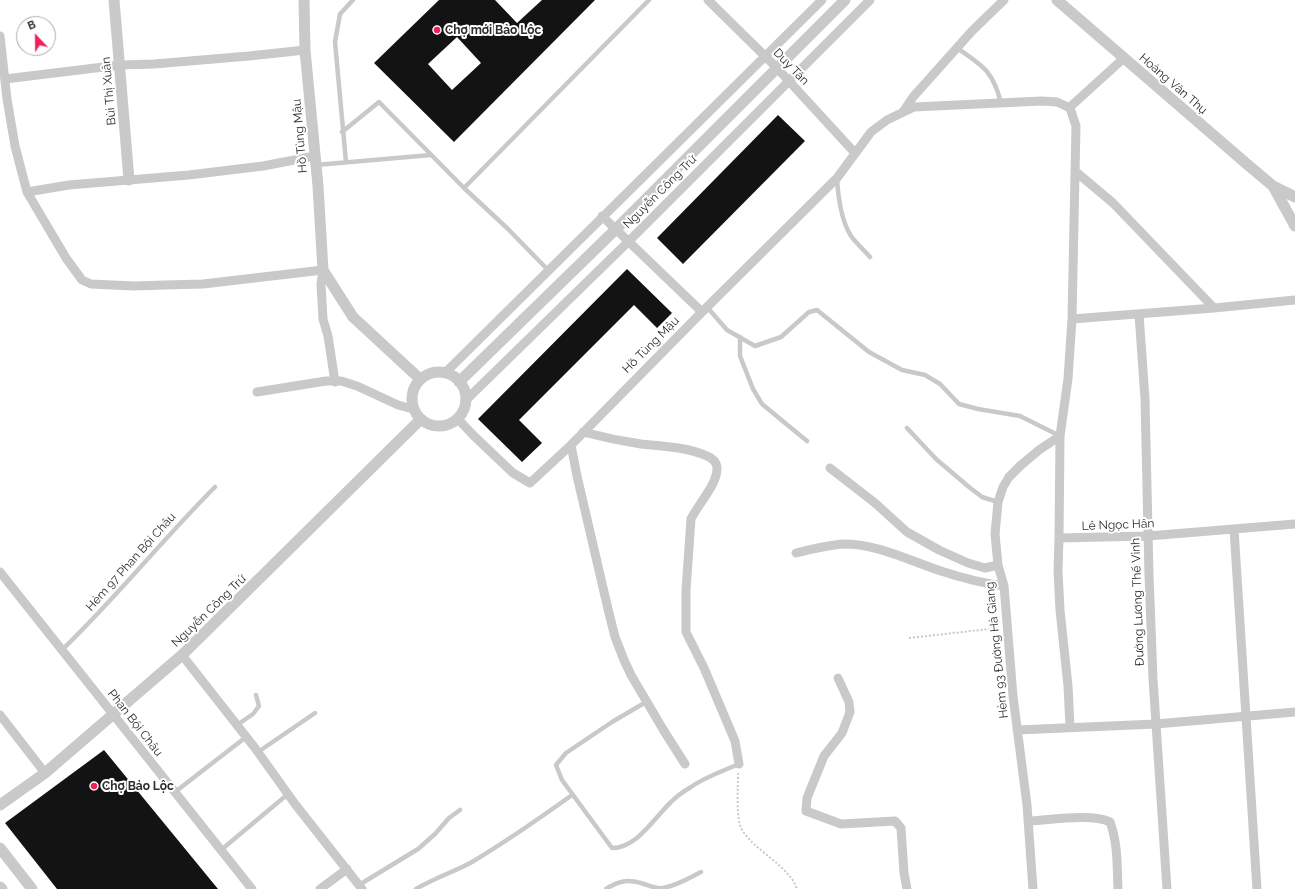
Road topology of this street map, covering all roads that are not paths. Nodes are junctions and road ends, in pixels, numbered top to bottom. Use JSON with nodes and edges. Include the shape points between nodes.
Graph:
{"nodes":[{"id":1,"x":114,"y":0,"type":"edge"},
{"id":2,"x":304,"y":0,"type":"edge"},
{"id":3,"x":353,"y":0,"type":"edge"},
{"id":4,"x":649,"y":0,"type":"edge"},
{"id":5,"x":708,"y":0,"type":"edge"},
{"id":6,"x":822,"y":0,"type":"edge"},
{"id":7,"x":846,"y":0,"type":"edge"},
{"id":8,"x":870,"y":0,"type":"edge"},
{"id":9,"x":1004,"y":0,"type":"edge"},
{"id":10,"x":1056,"y":0,"type":"edge"},
{"id":11,"x":0,"y":36,"type":"edge"},
{"id":12,"x":957,"y":48,"type":"junction"},
{"id":13,"x":305,"y":50,"type":"junction"},
{"id":14,"x":765,"y":56,"type":"junction"},
{"id":15,"x":1124,"y":58,"type":"junction"},
{"id":16,"x":120,"y":65,"type":"junction"},
{"id":17,"x":778,"y":68,"type":"junction"},
{"id":18,"x":5,"y":79,"type":"junction"},
{"id":19,"x":790,"y":82,"type":"junction"},
{"id":20,"x":1001,"y":103,"type":"junction"},
{"id":21,"x":1070,"y":107,"type":"junction"},
{"id":22,"x":902,"y":112,"type":"junction"},
{"id":23,"x":342,"y":132,"type":"junction"},
{"id":24,"x":855,"y":153,"type":"junction"},
{"id":25,"x":431,"y":156,"type":"junction"},
{"id":26,"x":315,"y":161,"type":"junction"},
{"id":27,"x":346,"y":162,"type":"junction"},
{"id":28,"x":1074,"y":171,"type":"junction"},
{"id":29,"x":837,"y":178,"type":"junction"},
{"id":30,"x":129,"y":180,"type":"junction"},
{"id":31,"x":1273,"y":186,"type":"junction"},
{"id":32,"x":464,"y":188,"type":"junction"},
{"id":33,"x":27,"y":192,"type":"junction"},
{"id":34,"x":1295,"y":197,"type":"edge"},
{"id":35,"x":602,"y":216,"type":"junction"},
{"id":36,"x":1295,"y":220,"type":"edge"},
{"id":37,"x":1295,"y":227,"type":"edge"},
{"id":38,"x":616,"y":229,"type":"junction"},
{"id":39,"x":629,"y":241,"type":"junction"},
{"id":40,"x":870,"y":257,"type":"dead end"},
{"id":41,"x":322,"y":270,"type":"junction"},
{"id":42,"x":548,"y":270,"type":"junction"},
{"id":43,"x":1295,"y":300,"type":"edge"},
{"id":44,"x":1214,"y":308,"type":"junction"},
{"id":45,"x":704,"y":310,"type":"junction"},
{"id":46,"x":1139,"y":314,"type":"junction"},
{"id":47,"x":1072,"y":319,"type":"junction"},
{"id":48,"x":740,"y":337,"type":"junction"},
{"id":49,"x":445,"y":372,"type":"junction"},
{"id":50,"x":420,"y":379,"type":"junction"},
{"id":51,"x":335,"y":382,"type":"junction"},
{"id":52,"x":460,"y":382,"type":"junction"},
{"id":53,"x":257,"y":392,"type":"dead end"},
{"id":54,"x":465,"y":401,"type":"junction"},
{"id":55,"x":414,"y":409,"type":"junction"},
{"id":56,"x":457,"y":418,"type":"junction"},
{"id":57,"x":421,"y":419,"type":"junction"},
{"id":58,"x":907,"y":428,"type":"dead end"},
{"id":59,"x":583,"y":432,"type":"junction"},
{"id":60,"x":1060,"y":436,"type":"junction"},
{"id":61,"x":807,"y":441,"type":"dead end"},
{"id":62,"x":571,"y":445,"type":"junction"},
{"id":63,"x":830,"y":468,"type":"dead end"},
{"id":64,"x":215,"y":487,"type":"dead end"},
{"id":65,"x":998,"y":502,"type":"junction"},
{"id":66,"x":1295,"y":524,"type":"edge"},
{"id":67,"x":1234,"y":529,"type":"junction"},
{"id":68,"x":1148,"y":536,"type":"junction"},
{"id":69,"x":1059,"y":538,"type":"junction"},
{"id":70,"x":796,"y":553,"type":"dead end"},
{"id":71,"x":998,"y":565,"type":"junction"},
{"id":72,"x":0,"y":572,"type":"edge"},
{"id":73,"x":1004,"y":586,"type":"junction"},
{"id":74,"x":62,"y":650,"type":"junction"},
{"id":75,"x":182,"y":655,"type":"junction"},
{"id":76,"x":838,"y":678,"type":"dead end"},
{"id":77,"x":256,"y":695,"type":"dead end"},
{"id":78,"x":646,"y":702,"type":"junction"},
{"id":79,"x":1295,"y":712,"type":"edge"},
{"id":80,"x":316,"y":713,"type":"dead end"},
{"id":81,"x":0,"y":715,"type":"edge"},
{"id":82,"x":114,"y":715,"type":"junction"},
{"id":83,"x":1246,"y":716,"type":"junction"},
{"id":84,"x":1156,"y":724,"type":"junction"},
{"id":85,"x":237,"y":725,"type":"junction"},
{"id":86,"x":1070,"y":726,"type":"junction"},
{"id":87,"x":1017,"y":730,"type":"junction"},
{"id":88,"x":246,"y":736,"type":"junction"},
{"id":89,"x":258,"y":752,"type":"junction"},
{"id":90,"x":685,"y":764,"type":"dead end"},
{"id":91,"x":738,"y":764,"type":"joint"},
{"id":92,"x":45,"y":773,"type":"junction"},
{"id":93,"x":175,"y":792,"type":"junction"},
{"id":94,"x":288,"y":794,"type":"junction"},
{"id":95,"x":572,"y":794,"type":"junction"},
{"id":96,"x":0,"y":805,"type":"edge"},
{"id":97,"x":460,"y":810,"type":"dead end"},
{"id":98,"x":1028,"y":821,"type":"junction"},
{"id":99,"x":0,"y":848,"type":"edge"},
{"id":100,"x":221,"y":850,"type":"junction"},
{"id":101,"x":347,"y":868,"type":"junction"},
{"id":102,"x":700,"y":872,"type":"dead end"},
{"id":103,"x":0,"y":887,"type":"edge"},
{"id":104,"x":361,"y":887,"type":"edge"},
{"id":105,"x":2,"y":889,"type":"edge"},
{"id":106,"x":32,"y":889,"type":"edge"},
{"id":107,"x":252,"y":889,"type":"edge"},
{"id":108,"x":320,"y":889,"type":"edge"},
{"id":109,"x":416,"y":889,"type":"edge"},
{"id":110,"x":606,"y":889,"type":"edge"},
{"id":111,"x":907,"y":889,"type":"edge"},
{"id":112,"x":1033,"y":889,"type":"edge"},
{"id":113,"x":1118,"y":889,"type":"edge"},
{"id":114,"x":1167,"y":889,"type":"edge"},
{"id":115,"x":1257,"y":889,"type":"edge"}],
"edges":[{"from":1,"to":16,"type":"street","name":"Bùi Thị Xuân"},
{"from":2,"to":13,"type":"street","name":"Hồ Tùng Mậu"},
{"from":3,"to":23,"type":"lane","via":[[340,14],[335,42]]},
{"from":4,"to":32,"type":"lane"},
{"from":5,"to":14,"type":"street","name":"Duy Tân"},
{"from":6,"to":14,"type":"street","name":"Nguyễn Công Trứ"},
{"from":7,"to":17,"type":"street","name":"Nguyễn Công Trứ"},
{"from":8,"to":19,"type":"street","name":"Nguyễn Công Trứ"},
{"from":9,"to":12,"type":"street"},
{"from":10,"to":15,"type":"street","name":"Hoàng Văn Thụ"},
{"from":11,"to":18,"type":"street"},
{"from":12,"to":20,"type":"lane","via":[[980,63],[989,73]]},
{"from":12,"to":22,"type":"street","via":[[913,96]]},
{"from":13,"to":16,"type":"street"},
{"from":13,"to":26,"type":"street","name":"Hồ Tùng Mậu"},
{"from":14,"to":17,"type":"street","name":"Duy Tân"},
{"from":14,"to":35,"type":"street","name":"Nguyễn Công Trứ"},
{"from":15,"to":21,"type":"street"},
{"from":15,"to":31,"type":"street","name":"Hoàng Văn Thụ"},
{"from":16,"to":18,"type":"street"},
{"from":16,"to":30,"type":"street","name":"Bùi Thị Xuân"},
{"from":17,"to":19,"type":"street","name":"Duy Tân"},
{"from":17,"to":38,"type":"street","name":"Nguyễn Công Trứ"},
{"from":18,"to":33,"type":"street","via":[[15,146]]},
{"from":19,"to":24,"type":"street","name":"Duy Tân"},
{"from":19,"to":39,"type":"street","name":"Nguyễn Công Trứ"},
{"from":20,"to":21,"type":"street","via":[[1042,101],[1058,102]]},
{"from":20,"to":22,"type":"street","via":[[914,107]]},
{"from":21,"to":28,"type":"street","via":[[1076,126]]},
{"from":22,"to":24,"type":"street","name":"Hồ Tùng Mậu","via":[[871,132]]},
{"from":23,"to":25,"type":"lane","via":[[379,102]]},
{"from":23,"to":27,"type":"lane"},
{"from":24,"to":29,"type":"street","name":"Hồ Tùng Mậu"},
{"from":25,"to":27,"type":"lane"},
{"from":25,"to":32,"type":"lane"},
{"from":26,"to":27,"type":"lane"},
{"from":26,"to":30,"type":"street"},
{"from":26,"to":41,"type":"street","name":"Hồ Tùng Mậu"},
{"from":28,"to":44,"type":"street","via":[[1113,203]]},
{"from":28,"to":47,"type":"street"},
{"from":29,"to":40,"type":"lane","via":[[843,217],[851,236]]},
{"from":29,"to":45,"type":"street","name":"Hồ Tùng Mậu"},
{"from":30,"to":33,"type":"street","via":[[69,185]]},
{"from":31,"to":34,"type":"street"},
{"from":31,"to":37,"type":"street"},
{"from":32,"to":42,"type":"lane"},
{"from":33,"to":41,"type":"street","via":[[66,258],[82,280],[91,284],[203,284]]},
{"from":35,"to":38,"type":"street"},
{"from":35,"to":42,"type":"street","name":"Nguyễn Công Trứ"},
{"from":36,"to":37,"type":"street"},
{"from":38,"to":39,"type":"street"},
{"from":38,"to":52,"type":"street","name":"Nguyễn Công Trứ"},
{"from":39,"to":45,"type":"street"},
{"from":39,"to":54,"type":"street","name":"Nguyễn Công Trứ"},
{"from":41,"to":50,"type":"street","name":"Hồ Tùng Mậu","via":[[353,318]]},
{"from":41,"to":51,"type":"street","name":"Hồ Tùng Mậu","via":[[323,319]]},
{"from":42,"to":49,"type":"street","name":"Nguyễn Công Trứ"},
{"from":43,"to":44,"type":"street"},
{"from":44,"to":46,"type":"street"},
{"from":45,"to":48,"type":"lane","via":[[727,330]]},
{"from":45,"to":59,"type":"street","name":"Hồ Tùng Mậu"},
{"from":46,"to":47,"type":"street"},
{"from":46,"to":68,"type":"street","name":"Đường Lương Thế Vinh","via":[[1145,399]]},
{"from":47,"to":60,"type":"street","via":[[1068,379]]},
{"from":48,"to":60,"type":"lane","via":[[755,346],[781,337],[809,312],[817,310],[869,352],[902,370],[925,375],[940,384],[959,404],[1020,416]]},
{"from":48,"to":61,"type":"lane","via":[[740,356],[762,404]]},
{"from":49,"to":50,"type":"street","via":[[432,373]]},
{"from":49,"to":52,"type":"street"},
{"from":50,"to":55,"type":"street","via":[[413,390]]},
{"from":51,"to":53,"type":"street","via":[[326,381]]},
{"from":51,"to":55,"type":"street","via":[[341,381],[357,386],[398,405]]},
{"from":52,"to":54,"type":"street","via":[[464,389]]},
{"from":54,"to":56,"type":"street","via":[[464,408]]},
{"from":55,"to":57,"type":"street"},
{"from":56,"to":57,"type":"street","via":[[439,426]]},
{"from":56,"to":62,"type":"street","name":"Hồ Tùng Mậu","via":[[513,473],[530,483]]},
{"from":57,"to":75,"type":"street","name":"Nguyễn Công Trứ"},
{"from":58,"to":65,"type":"lane","via":[[936,459],[969,487],[982,497]]},
{"from":59,"to":62,"type":"street","name":"Hồ Tùng Mậu"},
{"from":59,"to":91,"type":"street","via":[[617,440],[698,452],[713,459],[717,465],[710,488],[691,519],[686,632],[735,741]]},
{"from":60,"to":65,"type":"street","name":"Hẻm 93 Đường Hà Giang","via":[[1039,450],[1009,477]]},
{"from":60,"to":69,"type":"street"},
{"from":62,"to":78,"type":"street","via":[[615,637]]},
{"from":63,"to":71,"type":"street","via":[[907,532],[968,563],[985,568]]},
{"from":64,"to":74,"type":"lane","name":"Hẻm 97 Phan Bội Châu"},
{"from":65,"to":71,"type":"street","name":"Hẻm 93 Đường Hà Giang","via":[[995,534]]},
{"from":66,"to":67,"type":"street","name":"Lê Ngọc Hân"},
{"from":67,"to":68,"type":"street","name":"Lê Ngọc Hân"},
{"from":67,"to":83,"type":"street"},
{"from":68,"to":69,"type":"street","name":"Lê Ngọc Hân"},
{"from":68,"to":84,"type":"street","name":"Đường Lương Thế Vinh"},
{"from":69,"to":86,"type":"street","via":[[1060,610]]},
{"from":70,"to":73,"type":"street","via":[[845,544],[872,548],[978,582]]},
{"from":71,"to":73,"type":"street","name":"Hẻm 93 Đường Hà Giang"},
{"from":72,"to":74,"type":"street","name":"Phan Bội Châu"},
{"from":73,"to":87,"type":"street","name":"Hẻm 93 Đường Hà Giang"},
{"from":74,"to":82,"type":"street","name":"Phan Bội Châu"},
{"from":75,"to":82,"type":"street","name":"Nguyễn Công Trứ"},
{"from":75,"to":85,"type":"street"},
{"from":76,"to":111,"type":"street","via":[[849,702],[850,712],[842,733],[824,756],[807,798],[806,811],[841,824],[896,821],[901,828]]},
{"from":77,"to":85,"type":"lane","via":[[259,706],[253,714]]},
{"from":78,"to":90,"type":"street"},
{"from":78,"to":95,"type":"lane","via":[[566,752],[556,765]]},
{"from":79,"to":83,"type":"street"},
{"from":80,"to":89,"type":"lane"},
{"from":81,"to":92,"type":"street"},
{"from":82,"to":92,"type":"street","name":"Nguyễn Công Trứ"},
{"from":82,"to":93,"type":"street","name":"Phan Bội Châu"},
{"from":83,"to":84,"type":"street"},
{"from":83,"to":115,"type":"street"},
{"from":84,"to":86,"type":"street"},
{"from":84,"to":114,"type":"street","name":"Đường Lương Thế Vinh"},
{"from":85,"to":88,"type":"street"},
{"from":86,"to":87,"type":"street"},
{"from":87,"to":98,"type":"street","name":"Hẻm 93 Đường Hà Giang"},
{"from":88,"to":89,"type":"street"},
{"from":88,"to":93,"type":"lane"},
{"from":89,"to":94,"type":"street"},
{"from":91,"to":95,"type":"lane","via":[[691,786],[671,802],[633,841],[620,848],[612,848]]},
{"from":92,"to":96,"type":"street","name":"Nguyễn Công Trứ"},
{"from":93,"to":100,"type":"street","name":"Phan Bội Châu"},
{"from":94,"to":100,"type":"lane"},
{"from":94,"to":101,"type":"street"},
{"from":95,"to":109,"type":"lane","via":[[528,827],[472,862]]},
{"from":97,"to":104,"type":"lane","via":[[418,848]]},
{"from":98,"to":112,"type":"street","name":"Hẻm 93 Đường Hà Giang"},
{"from":98,"to":113,"type":"street","via":[[1096,818],[1110,822],[1115,845]]},
{"from":99,"to":106,"type":"street"},
{"from":100,"to":107,"type":"street","name":"Phan Bội Châu"},
{"from":101,"to":104,"type":"street"},
{"from":101,"to":108,"type":"street"},
{"from":102,"to":110,"type":"lane","via":[[662,888],[625,880]]},
{"from":103,"to":105,"type":"street"}]}
